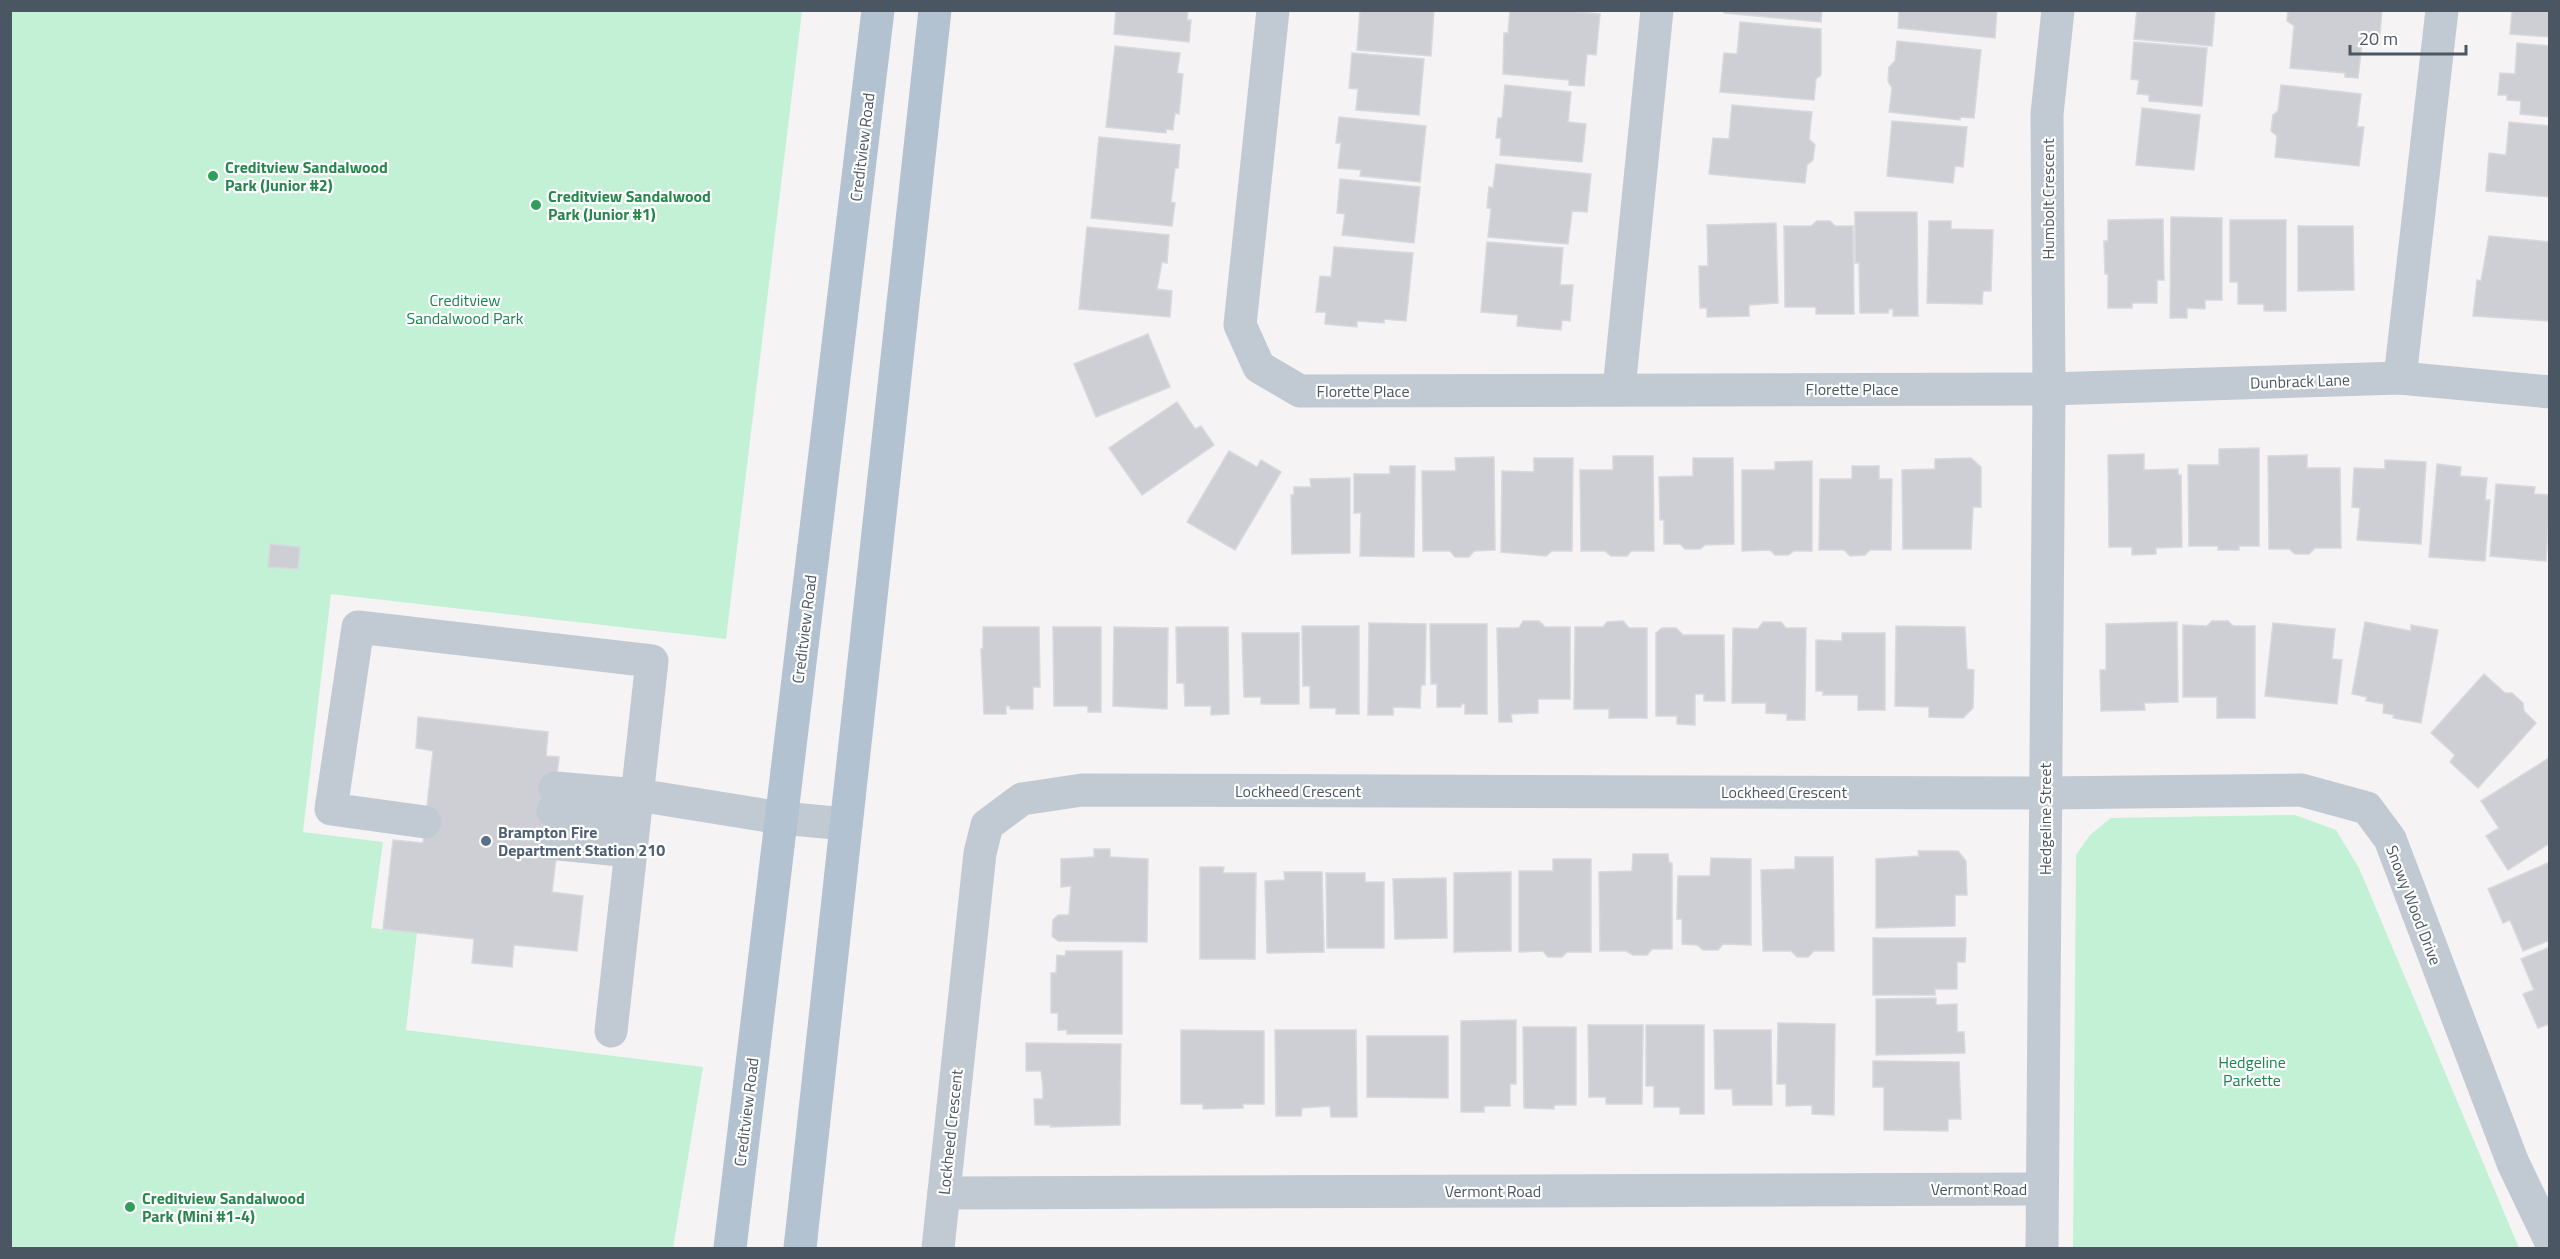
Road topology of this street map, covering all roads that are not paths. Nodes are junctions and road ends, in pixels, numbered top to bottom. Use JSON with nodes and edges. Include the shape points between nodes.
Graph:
{"nodes":[{"id":1,"x":879,"y":10,"type":"edge"},
{"id":2,"x":935,"y":10,"type":"edge"},
{"id":3,"x":1273,"y":10,"type":"edge"},
{"id":4,"x":1657,"y":10,"type":"edge"},
{"id":5,"x":2058,"y":10,"type":"edge"},
{"id":6,"x":2442,"y":10,"type":"edge"},
{"id":7,"x":2400,"y":378,"type":"junction"},
{"id":8,"x":1619,"y":388,"type":"junction"},
{"id":9,"x":2049,"y":389,"type":"junction"},
{"id":10,"x":2550,"y":392,"type":"edge"},
{"id":11,"x":2045,"y":793,"type":"junction"},
{"id":12,"x":781,"y":818,"type":"junction"},
{"id":13,"x":425,"y":822,"type":"dead end"},
{"id":14,"x":634,"y":822,"type":"junction"},
{"id":15,"x":846,"y":824,"type":"junction"},
{"id":16,"x":611,"y":1031,"type":"dead end"},
{"id":17,"x":2042,"y":1189,"type":"junction"},
{"id":18,"x":944,"y":1193,"type":"junction"},
{"id":19,"x":2550,"y":1240,"type":"edge"},
{"id":20,"x":730,"y":1248,"type":"edge"},
{"id":21,"x":800,"y":1248,"type":"edge"},
{"id":22,"x":938,"y":1248,"type":"edge"},
{"id":23,"x":2042,"y":1248,"type":"edge"}],
"edges":[{"from":1,"to":12,"type":"main road","name":"Creditview Road"},
{"from":2,"to":15,"type":"main road"},
{"from":3,"to":8,"type":"street","name":"Florette Place","via":[[1240,325],[1259,367],[1300,391]]},
{"from":4,"to":8,"type":"street"},
{"from":5,"to":9,"type":"street","name":"Humbolt Crescent","via":[[2047,114]]},
{"from":6,"to":7,"type":"street"},
{"from":7,"to":9,"type":"street","name":"Dunbrack Lane"},
{"from":7,"to":10,"type":"street","name":"Dunbrack Lane"},
{"from":8,"to":9,"type":"street","name":"Florette Place"},
{"from":9,"to":11,"type":"street","name":"Hedgeline Street"},
{"from":11,"to":17,"type":"street","name":"Hedgeline Street"},
{"from":11,"to":18,"type":"street","name":"Lockheed Crescent","via":[[1082,790],[1022,799],[987,825],[980,853]]},
{"from":11,"to":19,"type":"street","name":"Snowy Wood Drive","via":[[2301,790],[2367,808],[2390,839],[2513,1163]]},
{"from":12,"to":14,"type":"street"},
{"from":12,"to":15,"type":"street"},
{"from":12,"to":20,"type":"main road","name":"Creditview Road"},
{"from":13,"to":14,"type":"street","via":[[331,809],[358,627],[652,661]]},
{"from":14,"to":14,"type":"street","via":[[553,814]]},
{"from":14,"to":16,"type":"street"},
{"from":15,"to":21,"type":"main road"},
{"from":17,"to":18,"type":"street","name":"Vermont Road"},
{"from":17,"to":23,"type":"street","name":"Hedgeline Street"},
{"from":18,"to":22,"type":"street","name":"Lockheed Crescent"}]}
